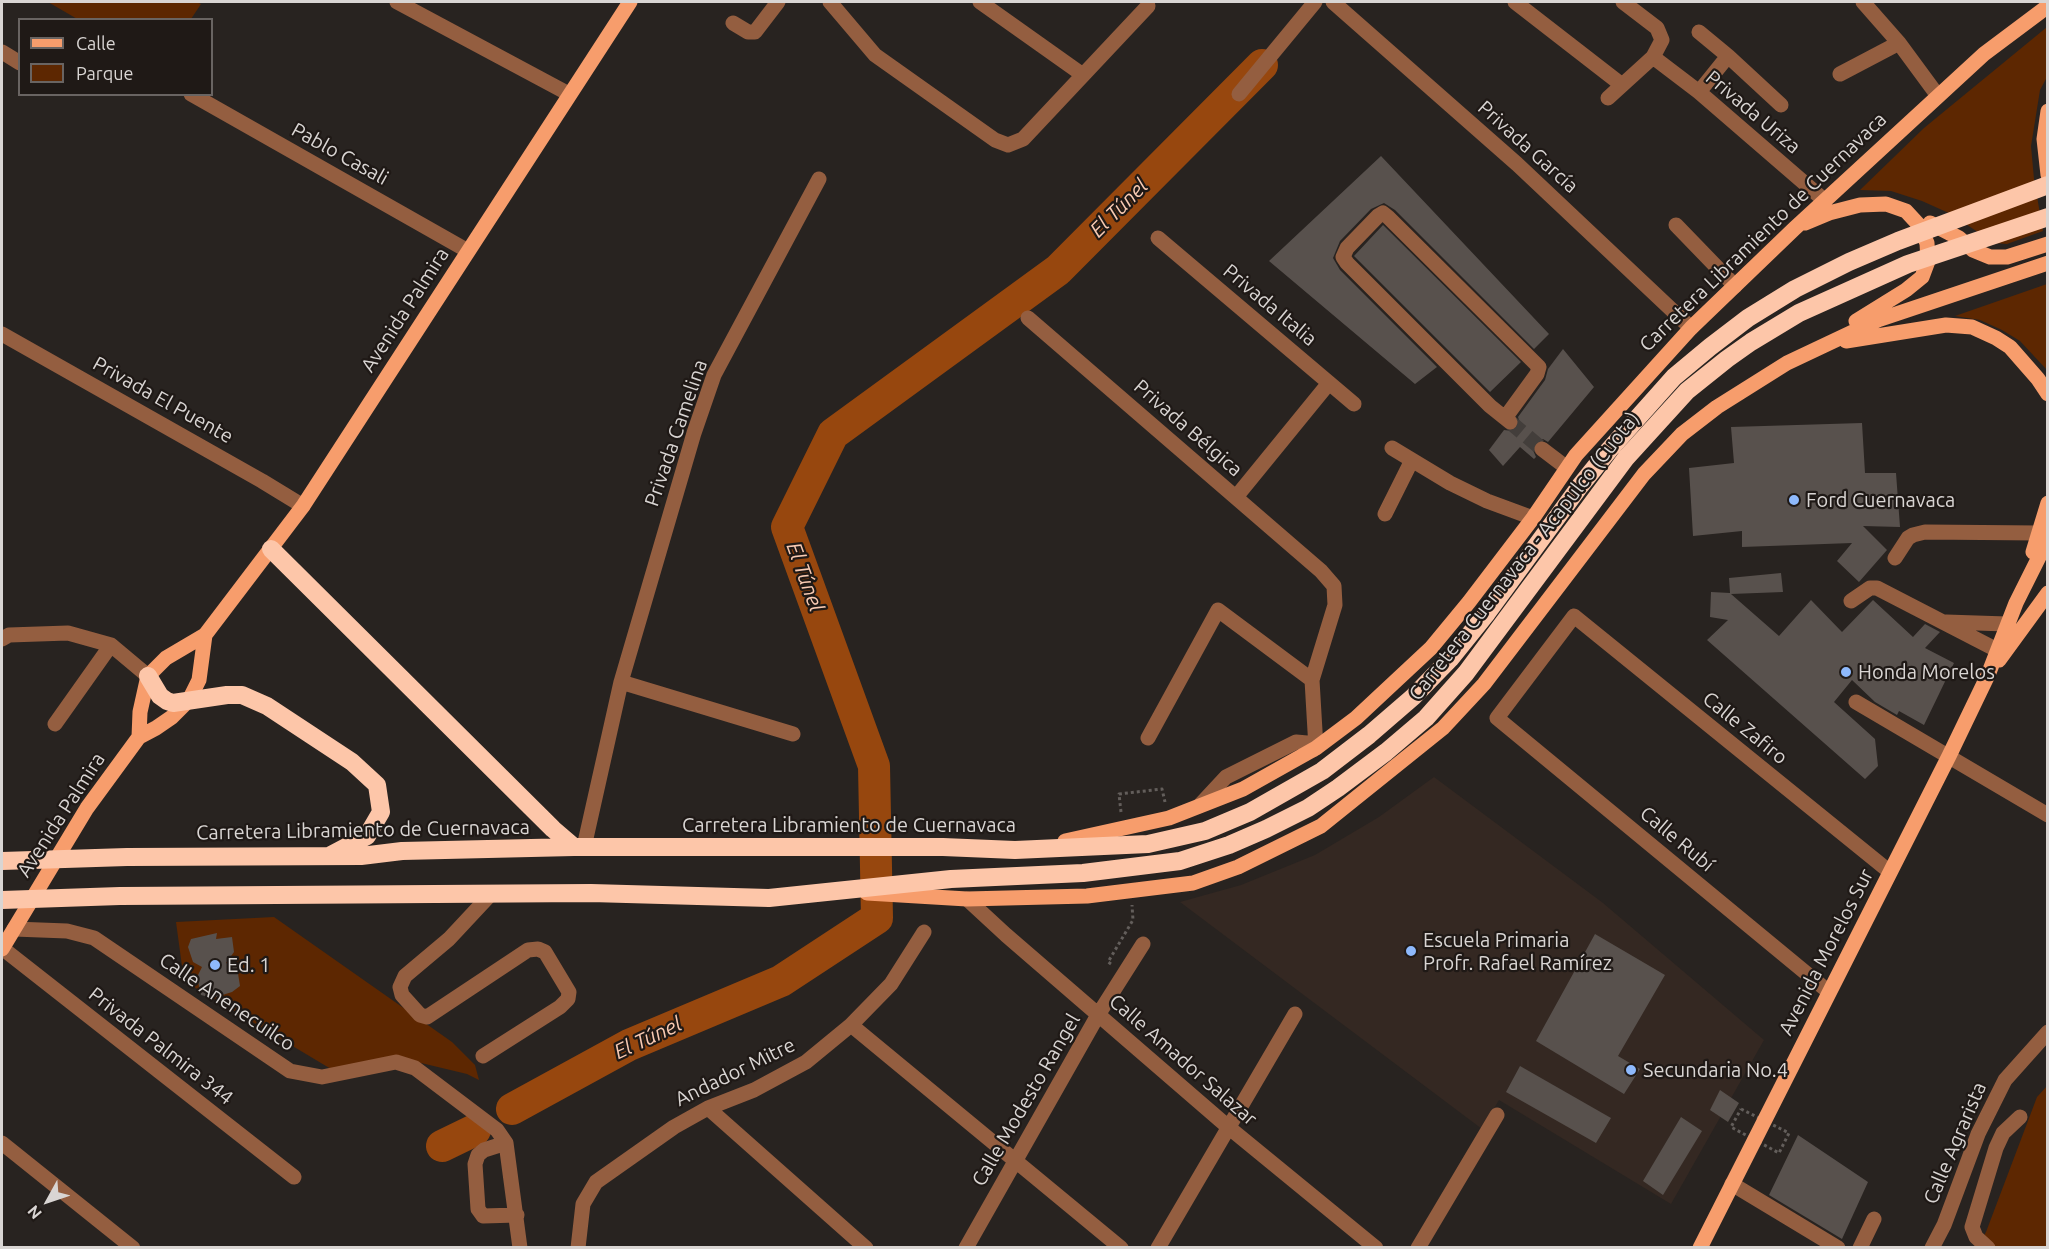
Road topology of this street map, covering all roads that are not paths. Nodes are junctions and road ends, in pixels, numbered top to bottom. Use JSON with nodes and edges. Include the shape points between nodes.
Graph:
{"nodes":[{"id":1,"x":397,"y":2,"type":"edge"},
{"id":2,"x":630,"y":2,"type":"edge"},
{"id":3,"x":778,"y":2,"type":"edge"},
{"id":4,"x":830,"y":2,"type":"edge"},
{"id":5,"x":980,"y":2,"type":"edge"},
{"id":6,"x":1315,"y":2,"type":"edge"},
{"id":7,"x":1333,"y":2,"type":"edge"},
{"id":8,"x":1515,"y":2,"type":"edge"},
{"id":9,"x":1623,"y":2,"type":"edge"},
{"id":10,"x":1863,"y":2,"type":"edge"},
{"id":11,"x":1148,"y":6,"type":"dead end"},
{"id":12,"x":2048,"y":6,"type":"edge"},
{"id":13,"x":733,"y":23,"type":"dead end"},
{"id":14,"x":1699,"y":32,"type":"dead end"},
{"id":15,"x":1899,"y":43,"type":"junction"},
{"id":16,"x":2,"y":52,"type":"edge"},
{"id":17,"x":1728,"y":56,"type":"junction"},
{"id":18,"x":1653,"y":57,"type":"junction"},
{"id":19,"x":18,"y":62,"type":"edge"},
{"id":20,"x":1840,"y":74,"type":"dead end"},
{"id":21,"x":1083,"y":75,"type":"junction"},
{"id":22,"x":1622,"y":85,"type":"junction"},
{"id":23,"x":1699,"y":92,"type":"junction"},
{"id":24,"x":569,"y":94,"type":"junction"},
{"id":25,"x":1239,"y":94,"type":"dead end"},
{"id":26,"x":195,"y":96,"type":"edge"},
{"id":27,"x":1938,"y":96,"type":"junction"},
{"id":28,"x":1608,"y":98,"type":"dead end"},
{"id":29,"x":1781,"y":105,"type":"dead end"},
{"id":30,"x":2048,"y":111,"type":"edge"},
{"id":31,"x":2047,"y":170,"type":"edge"},
{"id":32,"x":819,"y":179,"type":"dead end"},
{"id":33,"x":2048,"y":186,"type":"edge"},
{"id":34,"x":1824,"y":200,"type":"junction"},
{"id":35,"x":1906,"y":211,"type":"junction"},
{"id":36,"x":2048,"y":217,"type":"edge"},
{"id":37,"x":1676,"y":225,"type":"dead end"},
{"id":38,"x":1795,"y":228,"type":"junction"},
{"id":39,"x":1158,"y":238,"type":"dead end"},
{"id":40,"x":2048,"y":244,"type":"edge"},
{"id":41,"x":468,"y":251,"type":"junction"},
{"id":42,"x":2048,"y":263,"type":"edge"},
{"id":43,"x":1735,"y":286,"type":"junction"},
{"id":44,"x":1028,"y":318,"type":"dead end"},
{"id":45,"x":1691,"y":328,"type":"junction"},
{"id":46,"x":2,"y":333,"type":"edge"},
{"id":47,"x":1828,"y":344,"type":"junction"},
{"id":48,"x":1787,"y":363,"type":"junction"},
{"id":49,"x":1329,"y":383,"type":"junction"},
{"id":50,"x":2048,"y":394,"type":"edge"},
{"id":51,"x":1354,"y":404,"type":"dead end"},
{"id":52,"x":1507,"y":420,"type":"joint"},
{"id":53,"x":1642,"y":428,"type":"junction"},
{"id":54,"x":1392,"y":448,"type":"dead end"},
{"id":55,"x":1542,"y":449,"type":"tunnel mouth"},
{"id":56,"x":1412,"y":460,"type":"junction"},
{"id":57,"x":1568,"y":468,"type":"junction"},
{"id":58,"x":1236,"y":497,"type":"junction"},
{"id":59,"x":2048,"y":503,"type":"edge"},
{"id":60,"x":303,"y":506,"type":"junction"},
{"id":61,"x":1385,"y":514,"type":"dead end"},
{"id":62,"x":1533,"y":518,"type":"junction"},
{"id":63,"x":2043,"y":536,"type":"edge"},
{"id":64,"x":271,"y":549,"type":"junction"},
{"id":65,"x":1895,"y":558,"type":"dead end"},
{"id":66,"x":2048,"y":593,"type":"edge"},
{"id":67,"x":1851,"y":601,"type":"dead end"},
{"id":68,"x":1940,"y":622,"type":"junction"},
{"id":69,"x":2007,"y":624,"type":"junction"},
{"id":70,"x":205,"y":635,"type":"junction"},
{"id":71,"x":2,"y":639,"type":"edge"},
{"id":72,"x":111,"y":645,"type":"junction"},
{"id":73,"x":1997,"y":650,"type":"junction"},
{"id":74,"x":1988,"y":675,"type":"junction"},
{"id":75,"x":148,"y":676,"type":"junction"},
{"id":76,"x":1312,"y":680,"type":"junction"},
{"id":77,"x":621,"y":682,"type":"junction"},
{"id":78,"x":189,"y":700,"type":"junction"},
{"id":79,"x":1856,"y":702,"type":"dead end"},
{"id":80,"x":1497,"y":718,"type":"joint"},
{"id":81,"x":56,"y":724,"type":"dead end"},
{"id":82,"x":794,"y":734,"type":"dead end"},
{"id":83,"x":139,"y":737,"type":"junction"},
{"id":84,"x":1148,"y":738,"type":"dead end"},
{"id":85,"x":1315,"y":749,"type":"junction"},
{"id":86,"x":1949,"y":756,"type":"junction"},
{"id":87,"x":2048,"y":815,"type":"edge"},
{"id":88,"x":579,"y":847,"type":"junction"},
{"id":89,"x":1015,"y":850,"type":"junction"},
{"id":90,"x":330,"y":855,"type":"junction"},
{"id":91,"x":2,"y":861,"type":"edge"},
{"id":92,"x":1890,"y":872,"type":"junction"},
{"id":93,"x":843,"y":892,"type":"junction"},
{"id":94,"x":491,"y":894,"type":"junction"},
{"id":95,"x":962,"y":899,"type":"junction"},
{"id":96,"x":2,"y":900,"type":"edge"},
{"id":97,"x":17,"y":924,"type":"junction"},
{"id":98,"x":924,"y":933,"type":"dead end"},
{"id":99,"x":1143,"y":944,"type":"dead end"},
{"id":100,"x":2,"y":948,"type":"edge"},
{"id":101,"x":1829,"y":992,"type":"junction"},
{"id":102,"x":1295,"y":1014,"type":"dead end"},
{"id":103,"x":1098,"y":1016,"type":"junction"},
{"id":104,"x":851,"y":1025,"type":"junction"},
{"id":105,"x":2048,"y":1032,"type":"edge"},
{"id":106,"x":483,"y":1056,"type":"dead end"},
{"id":107,"x":708,"y":1108,"type":"junction"},
{"id":108,"x":1497,"y":1115,"type":"dead end"},
{"id":109,"x":2020,"y":1117,"type":"dead end"},
{"id":110,"x":1227,"y":1126,"type":"junction"},
{"id":111,"x":2,"y":1143,"type":"edge"},
{"id":112,"x":506,"y":1143,"type":"junction"},
{"id":113,"x":1016,"y":1160,"type":"junction"},
{"id":114,"x":294,"y":1177,"type":"dead end"},
{"id":115,"x":1732,"y":1184,"type":"junction"},
{"id":116,"x":517,"y":1215,"type":"junction"},
{"id":117,"x":1874,"y":1219,"type":"dead end"},
{"id":118,"x":133,"y":1248,"type":"edge"},
{"id":119,"x":520,"y":1248,"type":"edge"},
{"id":120,"x":578,"y":1248,"type":"edge"},
{"id":121,"x":866,"y":1248,"type":"edge"},
{"id":122,"x":966,"y":1248,"type":"edge"},
{"id":123,"x":1121,"y":1248,"type":"edge"},
{"id":124,"x":1158,"y":1248,"type":"edge"},
{"id":125,"x":1376,"y":1248,"type":"edge"},
{"id":126,"x":1418,"y":1248,"type":"edge"},
{"id":127,"x":1700,"y":1248,"type":"edge"},
{"id":128,"x":1838,"y":1248,"type":"edge"},
{"id":129,"x":1860,"y":1248,"type":"edge"},
{"id":130,"x":1932,"y":1248,"type":"edge"},
{"id":131,"x":1988,"y":1248,"type":"edge"}],
"edges":[{"from":1,"to":24,"type":"street"},
{"from":2,"to":24,"type":"main road","name":"Avenida Palmira"},
{"from":3,"to":13,"type":"street","via":[[755,32]]},
{"from":4,"to":21,"type":"street","via":[[875,55],[1008,146],[1023,138]]},
{"from":5,"to":21,"type":"street"},
{"from":6,"to":25,"type":"street"},
{"from":7,"to":45,"type":"street","name":"Privada García","via":[[1517,164]]},
{"from":8,"to":22,"type":"street"},
{"from":9,"to":18,"type":"street","via":[[1658,28],[1662,40]]},
{"from":10,"to":15,"type":"street"},
{"from":11,"to":21,"type":"street"},
{"from":12,"to":27,"type":"main road","name":"Carretera Libramiento de Cuernavaca","via":[[1984,54]]},
{"from":14,"to":17,"type":"street"},
{"from":15,"to":20,"type":"street"},
{"from":15,"to":27,"type":"street"},
{"from":16,"to":19,"type":"street"},
{"from":17,"to":23,"type":"street"},
{"from":17,"to":29,"type":"street"},
{"from":18,"to":22,"type":"street"},
{"from":18,"to":23,"type":"street","name":"Privada Uriza"},
{"from":22,"to":28,"type":"street"},
{"from":23,"to":34,"type":"street","name":"Privada Uriza"},
{"from":24,"to":41,"type":"main road","name":"Avenida Palmira"},
{"from":26,"to":41,"type":"street","name":"Pablo Casali"},
{"from":27,"to":34,"type":"main road","name":"Carretera Libramiento de Cuernavaca"},
{"from":30,"to":31,"type":"main road","via":[[2044,139]]},
{"from":32,"to":77,"type":"street","name":"Privada Camelina","via":[[714,375]]},
{"from":33,"to":53,"type":"highway","name":"Carretera Cuernavaca - Acapulco (Cuota)","via":[[1898,242],[1795,289],[1748,318],[1674,377]]},
{"from":34,"to":38,"type":"main road","name":"Carretera Libramiento de Cuernavaca"},
{"from":35,"to":38,"type":"main road","via":[[1886,204],[1860,205]]},
{"from":35,"to":40,"type":"main road","via":[[1990,257],[2007,257]]},
{"from":35,"to":48,"type":"main road","via":[[1927,243],[1928,261],[1922,277]]},
{"from":36,"to":53,"type":"highway","name":"Carretera Cuernavaca - Acapulco (Cuota)","via":[[1908,264],[1799,313],[1751,342]]},
{"from":37,"to":43,"type":"street"},
{"from":38,"to":43,"type":"main road","name":"Carretera Libramiento de Cuernavaca"},
{"from":39,"to":49,"type":"street","name":"Privada Italia"},
{"from":41,"to":60,"type":"main road","name":"Avenida Palmira"},
{"from":42,"to":47,"type":"main road","via":[[1878,320]]},
{"from":43,"to":45,"type":"main road","name":"Carretera Libramiento de Cuernavaca"},
{"from":44,"to":58,"type":"street","name":"Privada Bélgica"},
{"from":45,"to":57,"type":"main road","name":"Carretera Libramiento de Cuernavaca"},
{"from":46,"to":60,"type":"street","name":"Privada El Puente"},
{"from":47,"to":48,"type":"main road"},
{"from":47,"to":50,"type":"main road","via":[[1946,325],[1972,327],[2010,347]]},
{"from":48,"to":95,"type":"main road","via":[[1682,434],[1644,474],[1484,684],[1443,728],[1321,826],[1238,867],[1193,883],[1087,896]]},
{"from":49,"to":51,"type":"street","name":"Privada Italia"},
{"from":49,"to":58,"type":"street","name":"Privada Bélgica"},
{"from":52,"to":52,"type":"street","via":[[1343,257],[1378,216],[1383,213],[1388,217],[1539,367]]},
{"from":53,"to":89,"type":"highway","name":"Carretera Cuernavaca - Acapulco (Cuota)","via":[[1580,486],[1450,659],[1404,705],[1322,771],[1250,812],[1184,837],[1148,844]]},
{"from":53,"to":93,"type":"highway","name":"Carretera Cuernavaca - Acapulco (Cuota)","via":[[1466,673],[1426,718],[1308,808],[1229,845],[1180,861],[1083,873],[951,879]]},
{"from":54,"to":56,"type":"street"},
{"from":55,"to":57,"type":"street"},
{"from":56,"to":61,"type":"street"},
{"from":56,"to":62,"type":"street","via":[[1487,501]]},
{"from":57,"to":62,"type":"main road","name":"Carretera Libramiento de Cuernavaca"},
{"from":58,"to":76,"type":"street","via":[[1322,571],[1334,586],[1335,605]]},
{"from":59,"to":63,"type":"main road"},
{"from":60,"to":64,"type":"main road","name":"Avenida Palmira"},
{"from":62,"to":85,"type":"main road","name":"Carretera Libramiento de Cuernavaca","via":[[1431,648],[1356,718]]},
{"from":63,"to":65,"type":"street","via":[[1919,534],[1908,538]]},
{"from":63,"to":69,"type":"main road"},
{"from":64,"to":70,"type":"main road","name":"Avenida Palmira"},
{"from":64,"to":88,"type":"highway","via":[[553,829]]},
{"from":66,"to":74,"type":"main road"},
{"from":67,"to":68,"type":"street","via":[[1870,588],[1877,588]]},
{"from":68,"to":69,"type":"street"},
{"from":68,"to":73,"type":"street"},
{"from":69,"to":73,"type":"main road"},
{"from":70,"to":75,"type":"main road","name":"Avenida Palmira","via":[[172,653]]},
{"from":70,"to":78,"type":"main road","name":"Avenida Palmira","via":[[199,680]]},
{"from":71,"to":72,"type":"street","via":[[9,635],[68,633]]},
{"from":72,"to":75,"type":"street"},
{"from":72,"to":81,"type":"street"},
{"from":73,"to":74,"type":"main road"},
{"from":74,"to":86,"type":"main road","name":"Avenida Morelos Sur"},
{"from":75,"to":78,"type":"highway","via":[[166,701]]},
{"from":75,"to":83,"type":"main road"},
{"from":76,"to":84,"type":"street","via":[[1218,610]]},
{"from":76,"to":85,"type":"street"},
{"from":77,"to":82,"type":"street"},
{"from":77,"to":88,"type":"street","name":"Privada Camelina"},
{"from":78,"to":83,"type":"main road","name":"Avenida Palmira","via":[[172,717]]},
{"from":78,"to":90,"type":"highway","via":[[242,695],[267,706],[352,762],[377,785],[381,812],[367,836]]},
{"from":79,"to":86,"type":"street"},
{"from":80,"to":92,"type":"street","name":"Calle Zafiro","via":[[1574,616]]},
{"from":80,"to":101,"type":"street","name":"Calle Rubí"},
{"from":83,"to":97,"type":"main road","name":"Avenida Palmira","via":[[87,808]]},
{"from":85,"to":89,"type":"main road","name":"Carretera Libramiento de Cuernavaca","via":[[1244,789],[1168,818]]},
{"from":86,"to":87,"type":"street"},
{"from":86,"to":92,"type":"main road","name":"Avenida Morelos Sur"},
{"from":88,"to":89,"type":"highway","name":"Carretera Libramiento de Cuernavaca"},
{"from":88,"to":90,"type":"highway","name":"Carretera Libramiento de Cuernavaca"},
{"from":90,"to":91,"type":"highway","name":"Carretera Libramiento de Cuernavaca"},
{"from":92,"to":101,"type":"main road","name":"Avenida Morelos Sur"},
{"from":93,"to":94,"type":"highway","via":[[769,898]]},
{"from":93,"to":95,"type":"main road"},
{"from":94,"to":96,"type":"highway"},
{"from":94,"to":106,"type":"street","via":[[449,939],[405,976],[400,987],[402,995],[420,1015],[428,1017],[528,950],[545,952],[569,992],[568,999]]},
{"from":95,"to":103,"type":"street","name":"Calle Amador Salazar"},
{"from":97,"to":100,"type":"main road","name":"Avenida Palmira"},
{"from":97,"to":112,"type":"street","name":"Calle Anenecuilco","via":[[94,938],[290,1071],[322,1077],[396,1062],[415,1068],[497,1130]]},
{"from":98,"to":104,"type":"street","name":"Andador Mitre","via":[[891,984]]},
{"from":99,"to":103,"type":"street","name":"Calle Modesto Rangel"},
{"from":100,"to":114,"type":"street","name":"Privada Palmira 344"},
{"from":101,"to":115,"type":"main road","name":"Avenida Morelos Sur"},
{"from":102,"to":110,"type":"street"},
{"from":103,"to":110,"type":"street","name":"Calle Amador Salazar"},
{"from":103,"to":113,"type":"street","name":"Calle Modesto Rangel"},
{"from":104,"to":107,"type":"street","name":"Andador Mitre","via":[[806,1062],[754,1090]]},
{"from":104,"to":113,"type":"street"},
{"from":105,"to":130,"type":"street","name":"Calle Agrarista","via":[[2005,1080],[1978,1134]]},
{"from":107,"to":120,"type":"street","name":"Andador Mitre","via":[[674,1126],[596,1182],[584,1204]]},
{"from":107,"to":121,"type":"street"},
{"from":108,"to":126,"type":"street"},
{"from":109,"to":131,"type":"street","via":[[2003,1133],[1996,1148],[1972,1227]]},
{"from":110,"to":124,"type":"street"},
{"from":110,"to":125,"type":"street","name":"Calle Amador Salazar"},
{"from":111,"to":118,"type":"street"},
{"from":112,"to":116,"type":"street"},
{"from":112,"to":116,"type":"street","via":[[478,1155],[478,1209],[483,1216]]},
{"from":113,"to":122,"type":"street","name":"Calle Modesto Rangel"},
{"from":113,"to":123,"type":"street"},
{"from":115,"to":127,"type":"main road","name":"Avenida Morelos Sur"},
{"from":115,"to":128,"type":"street"},
{"from":116,"to":119,"type":"street"},
{"from":117,"to":129,"type":"street"}]}
